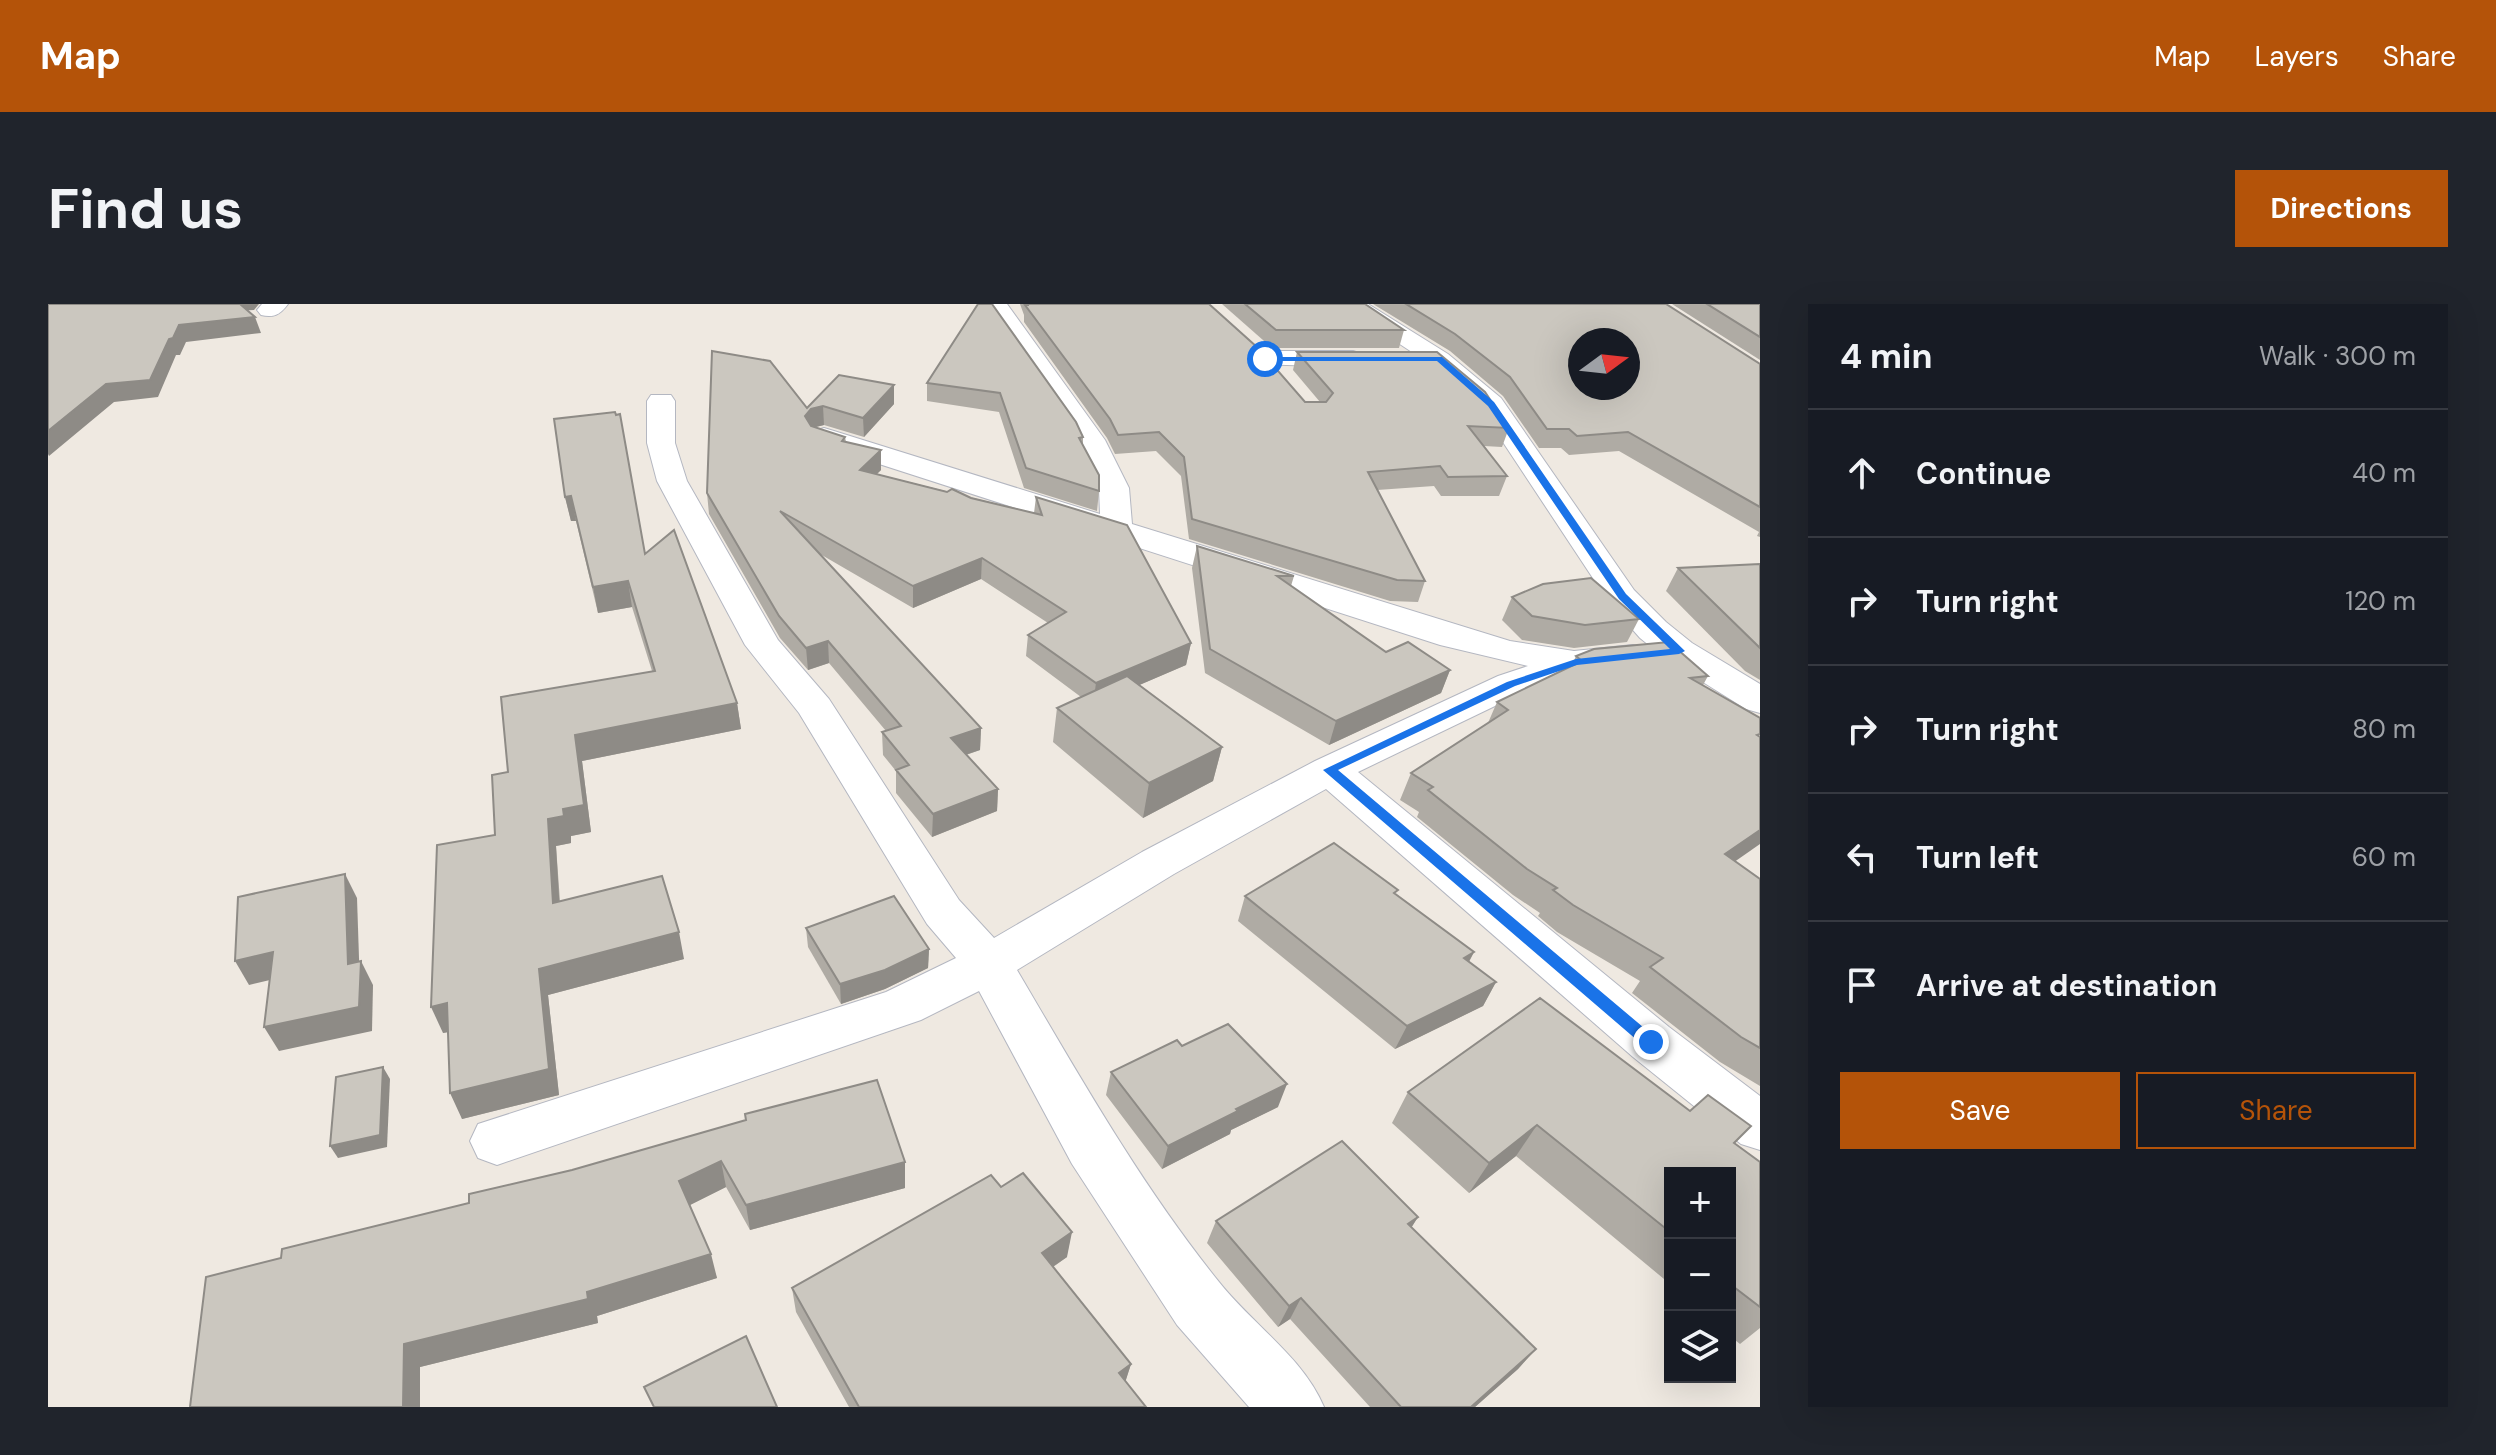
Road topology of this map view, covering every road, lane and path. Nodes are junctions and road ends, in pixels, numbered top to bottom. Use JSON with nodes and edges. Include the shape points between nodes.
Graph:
{"nodes":[{"id":1,"x":995,"y":304,"type":"edge"},
{"id":2,"x":1351,"y":304,"type":"edge"},
{"id":3,"x":1244,"y":341,"type":"edge"},
{"id":4,"x":1265,"y":359,"type":"junction"},
{"id":5,"x":1439,"y":359,"type":"junction"},
{"id":6,"x":1284,"y":380,"type":"edge"},
{"id":7,"x":661,"y":401,"type":"dead end"},
{"id":8,"x":823,"y":437,"type":"edge"},
{"id":9,"x":1116,"y":531,"type":"junction"},
{"id":10,"x":1679,"y":651,"type":"junction"},
{"id":11,"x":1576,"y":662,"type":"junction"},
{"id":12,"x":1760,"y":701,"type":"edge"},
{"id":13,"x":1329,"y":770,"type":"junction"},
{"id":14,"x":989,"y":964,"type":"junction"},
{"id":15,"x":1760,"y":1127,"type":"edge"},
{"id":16,"x":497,"y":1141,"type":"dead end"},
{"id":17,"x":1292,"y":1407,"type":"edge"}],
"edges":[{"from":1,"to":9,"type":"street","via":[[1091,440],[1114,488]]},
{"from":2,"to":5,"type":"street"},
{"from":3,"to":4,"type":"street"},
{"from":4,"to":5,"type":"street"},
{"from":4,"to":6,"type":"street"},
{"from":5,"to":10,"type":"street","via":[[1491,404],[1622,597]]},
{"from":7,"to":14,"type":"street","via":[[661,443],[672,481],[763,645],[815,707],[943,912]]},
{"from":8,"to":9,"type":"street"},
{"from":9,"to":11,"type":"street","via":[[1453,637]]},
{"from":10,"to":11,"type":"street"},
{"from":10,"to":12,"type":"street"},
{"from":11,"to":13,"type":"street","via":[[1511,684]]},
{"from":13,"to":14,"type":"street"},
{"from":13,"to":15,"type":"street","via":[[1651,1042]]},
{"from":14,"to":16,"type":"street","via":[[903,1006]]},
{"from":14,"to":17,"type":"street","via":[[1100,1160],[1198,1304]]}]}
